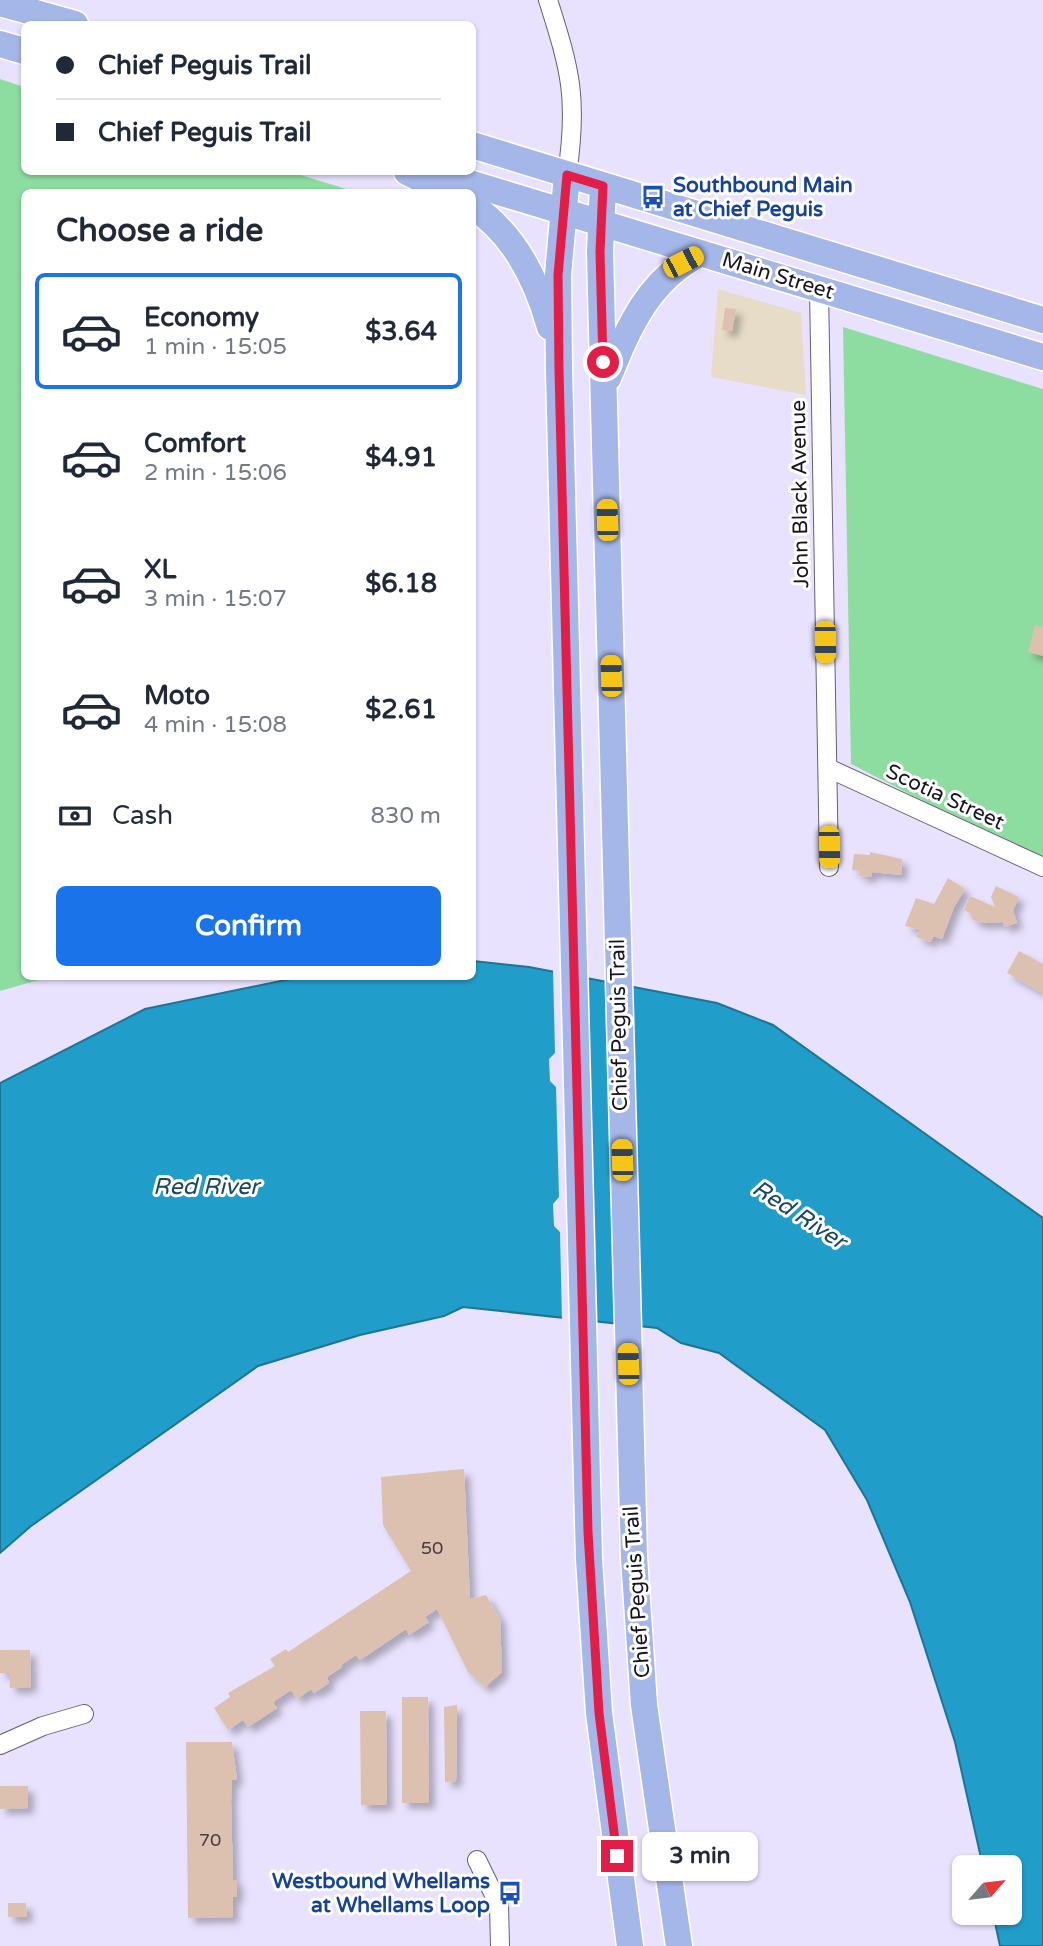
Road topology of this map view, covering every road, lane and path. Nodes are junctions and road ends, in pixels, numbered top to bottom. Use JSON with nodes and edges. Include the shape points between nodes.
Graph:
{"nodes":[{"id":1,"x":548,"y":0,"type":"edge"},
{"id":2,"x":0,"y":3,"type":"edge"},
{"id":3,"x":64,"y":21,"type":"edge"},
{"id":4,"x":0,"y":44,"type":"edge"},
{"id":5,"x":21,"y":50,"type":"edge"},
{"id":6,"x":476,"y":146,"type":"edge"},
{"id":7,"x":413,"y":175,"type":"edge"},
{"id":8,"x":443,"y":175,"type":"edge"},
{"id":9,"x":567,"y":175,"type":"junction"},
{"id":10,"x":603,"y":186,"type":"junction"},
{"id":11,"x":443,"y":189,"type":"edge"},
{"id":12,"x":476,"y":209,"type":"edge"},
{"id":13,"x":564,"y":210,"type":"junction"},
{"id":14,"x":601,"y":222,"type":"junction"},
{"id":15,"x":701,"y":253,"type":"junction"},
{"id":16,"x":819,"y":289,"type":"junction"},
{"id":17,"x":1043,"y":320,"type":"edge"},
{"id":18,"x":1043,"y":357,"type":"edge"},
{"id":19,"x":559,"y":370,"type":"junction"},
{"id":20,"x":604,"y":389,"type":"junction"},
{"id":21,"x":828,"y":768,"type":"junction"},
{"id":22,"x":829,"y":867,"type":"dead end"},
{"id":23,"x":1043,"y":867,"type":"edge"},
{"id":24,"x":84,"y":1714,"type":"dead end"},
{"id":25,"x":0,"y":1745,"type":"edge"},
{"id":26,"x":477,"y":1860,"type":"dead end"},
{"id":27,"x":500,"y":1946,"type":"edge"},
{"id":28,"x":630,"y":1946,"type":"edge"},
{"id":29,"x":679,"y":1946,"type":"edge"}],
"edges":[{"from":1,"to":9,"type":"street","via":[[572,83],[574,119]]},
{"from":2,"to":3,"type":"main road"},
{"from":4,"to":5,"type":"main road"},
{"from":6,"to":9,"type":"main road","name":"Main Street"},
{"from":7,"to":11,"type":"main road"},
{"from":8,"to":13,"type":"main road","name":"Main Street"},
{"from":9,"to":10,"type":"main road","name":"Main Street"},
{"from":9,"to":13,"type":"main road","name":"Chief Peguis Trail"},
{"from":10,"to":14,"type":"main road","name":"Chief Peguis Trail"},
{"from":10,"to":17,"type":"main road","name":"Main Street"},
{"from":12,"to":19,"type":"main road","via":[[492,221],[525,264],[543,302]]},
{"from":13,"to":14,"type":"main road","name":"Main Street"},
{"from":13,"to":19,"type":"main road","name":"Chief Peguis Trail","via":[[558,275]]},
{"from":14,"to":15,"type":"main road","name":"Main Street"},
{"from":14,"to":20,"type":"main road","name":"Chief Peguis Trail"},
{"from":15,"to":16,"type":"main road","name":"Main Street"},
{"from":15,"to":20,"type":"main road","via":[[673,269],[647,298],[626,333]]},
{"from":16,"to":18,"type":"main road","name":"Main Street"},
{"from":16,"to":21,"type":"street","name":"John Black Avenue"},
{"from":19,"to":28,"type":"main road","name":"Chief Peguis Trail","via":[[586,1479],[599,1713]]},
{"from":20,"to":29,"type":"main road","name":"Chief Peguis Trail","via":[[631,1488],[645,1705]]},
{"from":21,"to":22,"type":"street","name":"John Black Avenue"},
{"from":21,"to":23,"type":"street","name":"Scotia Street"},
{"from":24,"to":25,"type":"street"},
{"from":26,"to":27,"type":"street","via":[[499,1905]]}]}
